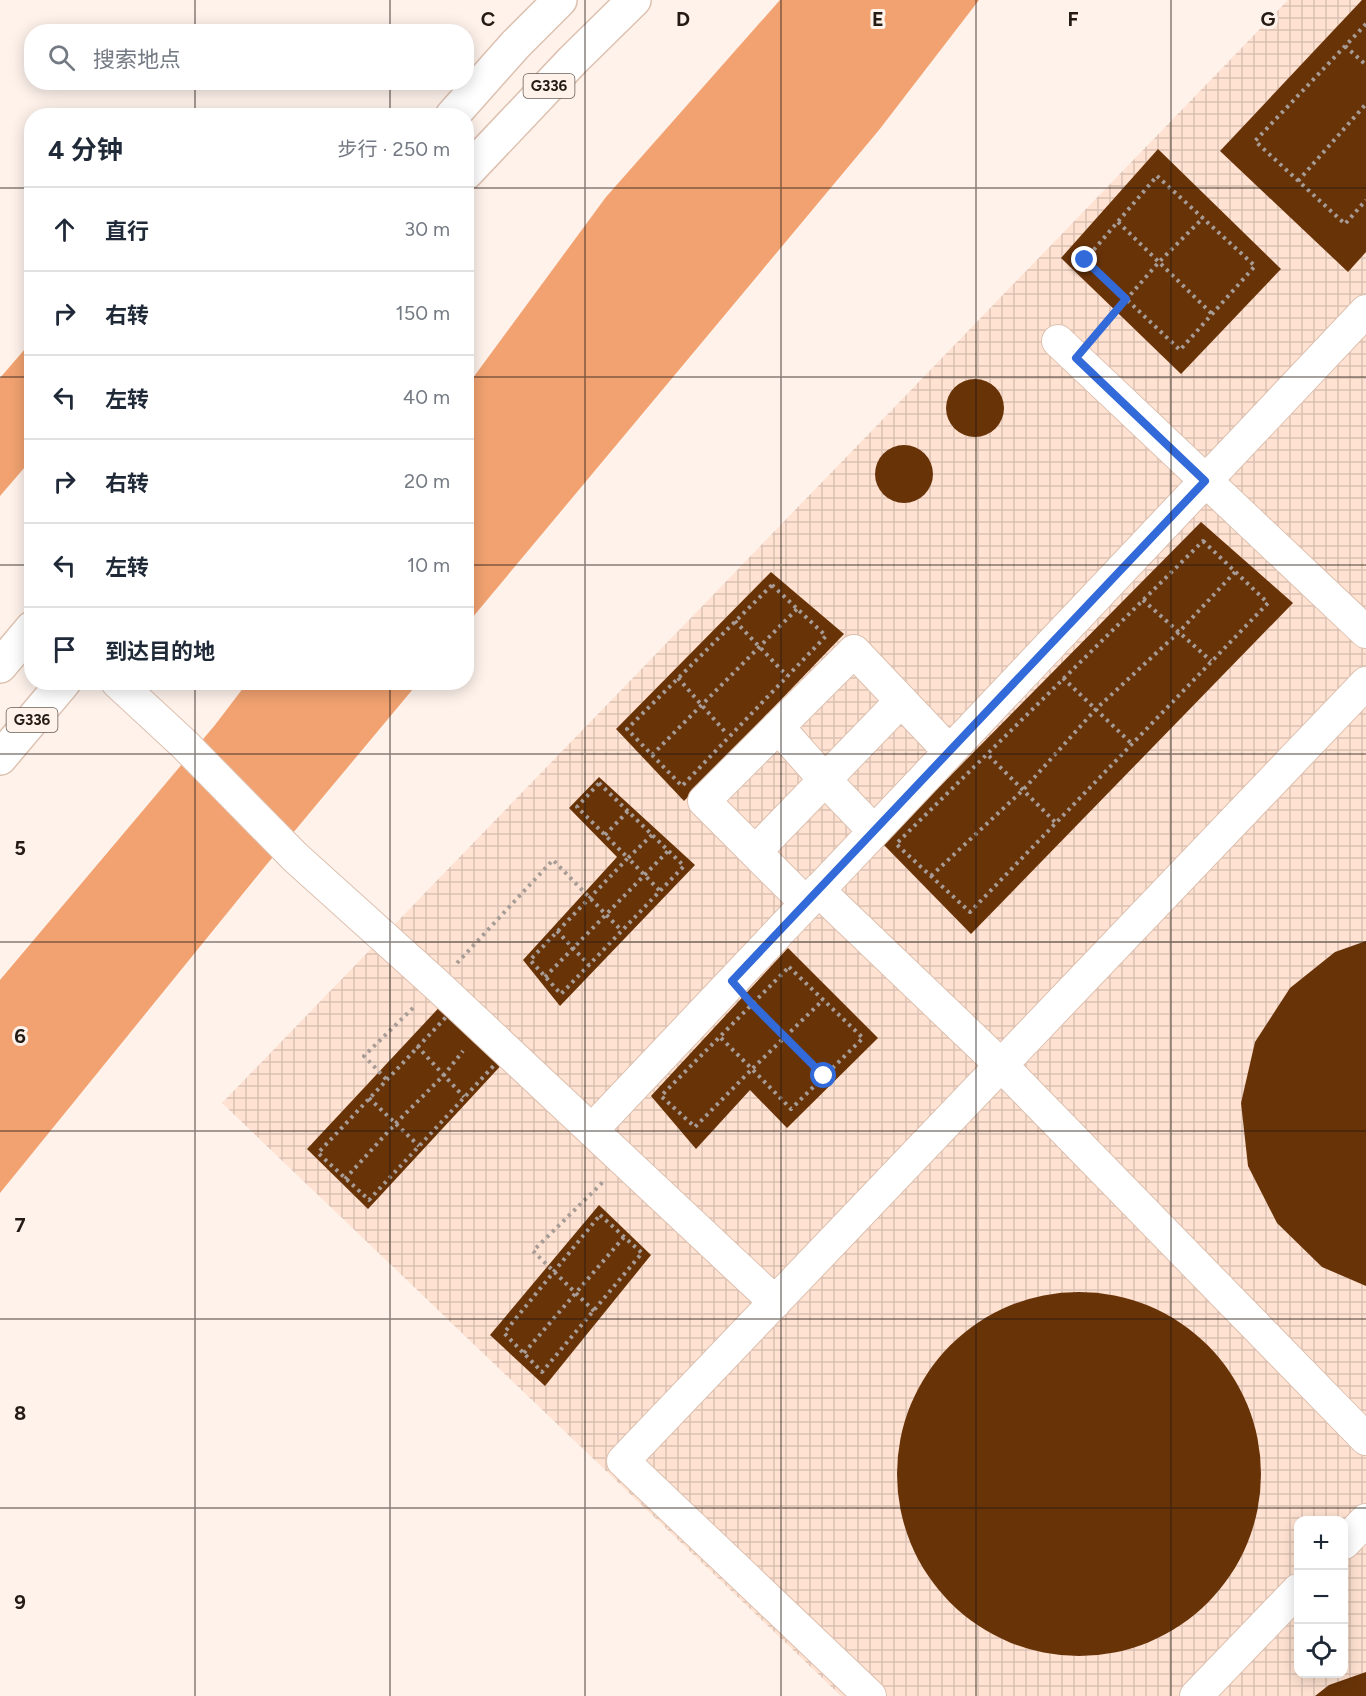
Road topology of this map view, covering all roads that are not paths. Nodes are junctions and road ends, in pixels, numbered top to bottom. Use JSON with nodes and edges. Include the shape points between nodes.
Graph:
{"nodes":[{"id":1,"x":560,"y":0,"type":"edge"},
{"id":2,"x":634,"y":0,"type":"edge"},
{"id":3,"x":459,"y":108,"type":"edge"},
{"id":4,"x":474,"y":165,"type":"edge"},
{"id":5,"x":1366,"y":311,"type":"edge"},
{"id":6,"x":1067,"y":349,"type":"road end"},
{"id":7,"x":1205,"y":481,"type":"junction"},
{"id":8,"x":1366,"y":632,"type":"edge"},
{"id":9,"x":24,"y":638,"type":"edge"},
{"id":10,"x":0,"y":666,"type":"edge"},
{"id":11,"x":1366,"y":683,"type":"edge"},
{"id":12,"x":57,"y":690,"type":"edge"},
{"id":13,"x":126,"y":690,"type":"edge"},
{"id":14,"x":901,"y":701,"type":"junction"},
{"id":15,"x":778,"y":727,"type":"junction"},
{"id":16,"x":949,"y":751,"type":"junction"},
{"id":17,"x":0,"y":758,"type":"edge"},
{"id":18,"x":825,"y":780,"type":"junction"},
{"id":19,"x":874,"y":831,"type":"junction"},
{"id":20,"x":755,"y":852,"type":"junction"},
{"id":21,"x":812,"y":897,"type":"junction"},
{"id":22,"x":1001,"y":1065,"type":"junction"},
{"id":23,"x":592,"y":1130,"type":"junction"},
{"id":24,"x":775,"y":1302,"type":"junction"},
{"id":25,"x":1366,"y":1438,"type":"edge"},
{"id":26,"x":1366,"y":1520,"type":"edge"},
{"id":27,"x":1348,"y":1539,"type":"edge"},
{"id":28,"x":1294,"y":1595,"type":"edge"},
{"id":29,"x":870,"y":1696,"type":"edge"},
{"id":30,"x":1196,"y":1696,"type":"edge"}],
"edges":[{"from":1,"to":3,"type":"highway"},
{"from":2,"to":4,"type":"highway","number":"G336"},
{"from":5,"to":7,"type":"street"},
{"from":6,"to":7,"type":"street"},
{"from":7,"to":8,"type":"street"},
{"from":7,"to":16,"type":"street"},
{"from":9,"to":10,"type":"highway"},
{"from":11,"to":22,"type":"street"},
{"from":12,"to":17,"type":"highway","number":"G336"},
{"from":13,"to":23,"type":"street","via":[[295,857]]},
{"from":14,"to":15,"type":"street","via":[[854,651]]},
{"from":14,"to":16,"type":"street"},
{"from":14,"to":18,"type":"street"},
{"from":15,"to":18,"type":"street"},
{"from":15,"to":20,"type":"street","via":[[704,801]]},
{"from":16,"to":19,"type":"street"},
{"from":18,"to":19,"type":"street"},
{"from":18,"to":20,"type":"street"},
{"from":19,"to":21,"type":"street"},
{"from":20,"to":21,"type":"street"},
{"from":21,"to":22,"type":"street"},
{"from":21,"to":23,"type":"street","via":[[742,993]]},
{"from":22,"to":24,"type":"street"},
{"from":22,"to":25,"type":"street"},
{"from":23,"to":24,"type":"street"},
{"from":24,"to":29,"type":"street","via":[[623,1461]]},
{"from":26,"to":27,"type":"street"},
{"from":28,"to":30,"type":"street"}]}
